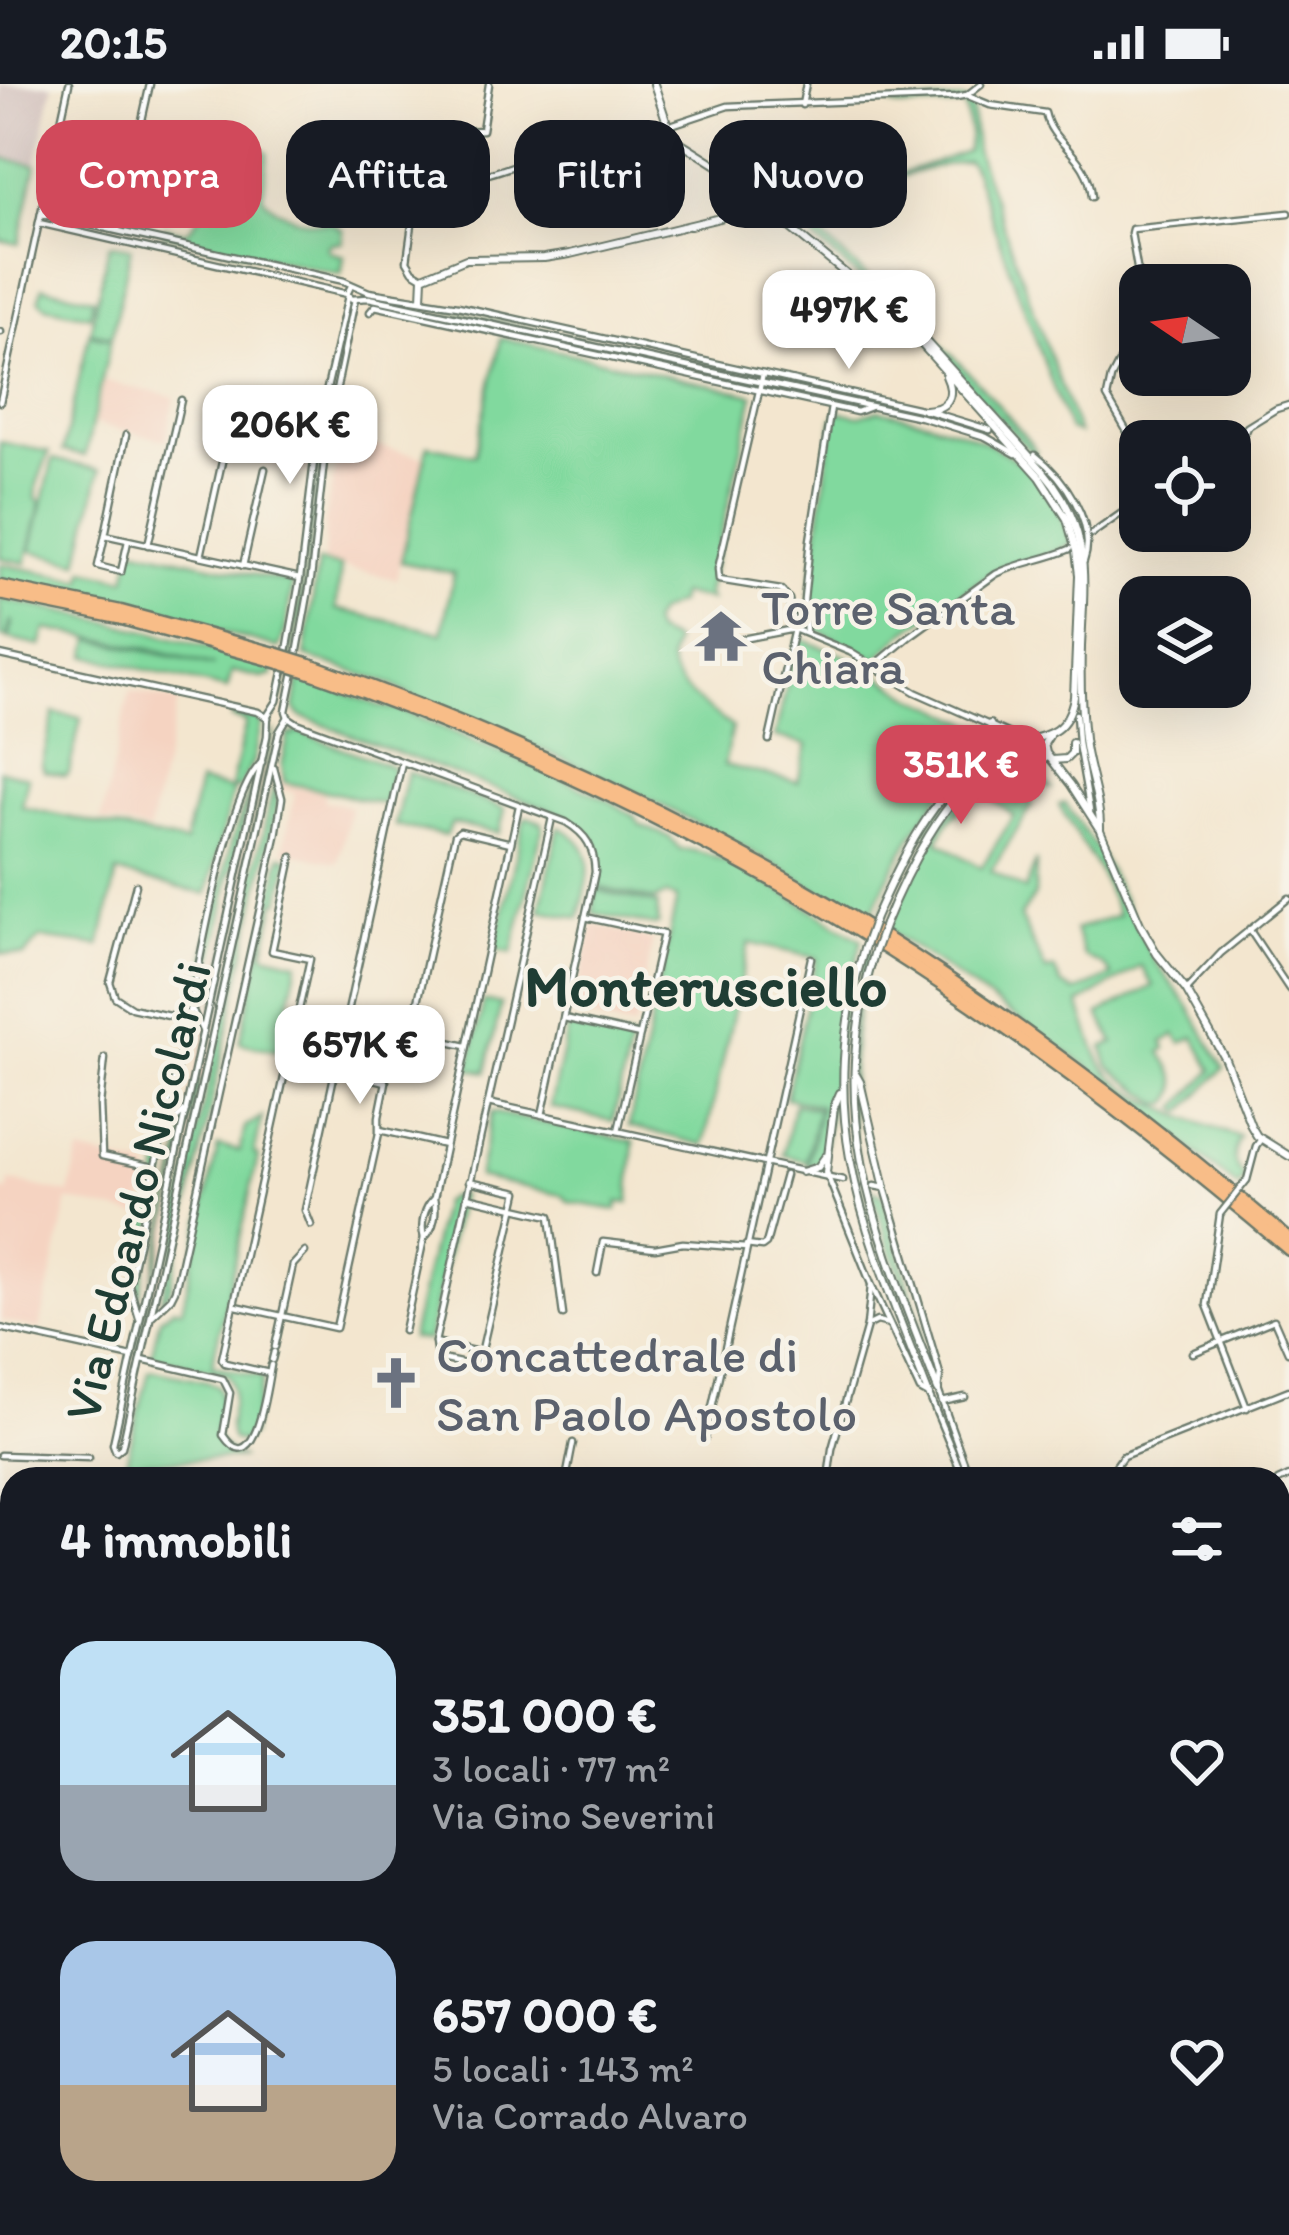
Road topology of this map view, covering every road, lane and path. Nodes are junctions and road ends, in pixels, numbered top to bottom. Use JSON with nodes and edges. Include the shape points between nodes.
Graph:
{"nodes":[{"id":1,"x":69,"y":84,"type":"edge"},
{"id":2,"x":150,"y":84,"type":"edge"},
{"id":3,"x":490,"y":84,"type":"edge"},
{"id":4,"x":654,"y":84,"type":"edge"},
{"id":5,"x":806,"y":84,"type":"edge"},
{"id":6,"x":981,"y":84,"type":"edge"},
{"id":7,"x":967,"y":95,"type":"junction"},
{"id":8,"x":802,"y":105,"type":"junction"},
{"id":9,"x":61,"y":120,"type":"edge"},
{"id":10,"x":484,"y":120,"type":"edge"},
{"id":11,"x":666,"y":120,"type":"edge"},
{"id":12,"x":685,"y":120,"type":"edge"},
{"id":13,"x":1091,"y":197,"type":"dead end"},
{"id":14,"x":1289,"y":213,"type":"edge"},
{"id":15,"x":709,"y":221,"type":"edge"},
{"id":16,"x":37,"y":228,"type":"edge"},
{"id":17,"x":61,"y":228,"type":"edge"},
{"id":18,"x":104,"y":228,"type":"edge"},
{"id":19,"x":412,"y":228,"type":"edge"},
{"id":20,"x":791,"y":228,"type":"edge"},
{"id":21,"x":118,"y":231,"type":"junction"},
{"id":22,"x":116,"y":240,"type":"junction"},
{"id":23,"x":168,"y":242,"type":"junction"},
{"id":24,"x":205,"y":250,"type":"junction"},
{"id":25,"x":166,"y":252,"type":"junction"},
{"id":26,"x":203,"y":260,"type":"junction"},
{"id":27,"x":1136,"y":264,"type":"edge"},
{"id":28,"x":273,"y":266,"type":"junction"},
{"id":29,"x":307,"y":273,"type":"junction"},
{"id":30,"x":271,"y":275,"type":"junction"},
{"id":31,"x":423,"y":278,"type":"junction"},
{"id":32,"x":304,"y":283,"type":"junction"},
{"id":33,"x":351,"y":286,"type":"junction"},
{"id":34,"x":360,"y":287,"type":"junction"},
{"id":35,"x":410,"y":296,"type":"junction"},
{"id":36,"x":352,"y":297,"type":"junction"},
{"id":37,"x":422,"y":299,"type":"junction"},
{"id":38,"x":407,"y":306,"type":"junction"},
{"id":39,"x":370,"y":312,"type":"dead end"},
{"id":40,"x":907,"y":327,"type":"junction"},
{"id":41,"x":1119,"y":363,"type":"edge"},
{"id":42,"x":946,"y":373,"type":"junction"},
{"id":43,"x":764,"y":374,"type":"junction"},
{"id":44,"x":760,"y":387,"type":"junction"},
{"id":45,"x":181,"y":400,"type":"dead end"},
{"id":46,"x":0,"y":402,"type":"edge"},
{"id":47,"x":1289,"y":405,"type":"edge"},
{"id":48,"x":872,"y":406,"type":"junction"},
{"id":49,"x":831,"y":407,"type":"junction"},
{"id":50,"x":925,"y":410,"type":"junction"},
{"id":51,"x":1120,"y":420,"type":"edge"},
{"id":52,"x":1251,"y":425,"type":"edge"},
{"id":53,"x":230,"y":426,"type":"dead end"},
{"id":54,"x":990,"y":430,"type":"dead end"},
{"id":55,"x":126,"y":435,"type":"dead end"},
{"id":56,"x":1035,"y":454,"type":"dead end"},
{"id":57,"x":1020,"y":456,"type":"junction"},
{"id":58,"x":265,"y":469,"type":"dead end"},
{"id":59,"x":1119,"y":514,"type":"edge"},
{"id":60,"x":1092,"y":533,"type":"dead end"},
{"id":61,"x":105,"y":536,"type":"junction"},
{"id":62,"x":128,"y":541,"type":"junction"},
{"id":63,"x":148,"y":545,"type":"junction"},
{"id":64,"x":1070,"y":548,"type":"dead end"},
{"id":65,"x":201,"y":556,"type":"junction"},
{"id":66,"x":1084,"y":561,"type":"junction"},
{"id":67,"x":243,"y":566,"type":"junction"},
{"id":68,"x":300,"y":578,"type":"junction"},
{"id":69,"x":0,"y":590,"type":"edge"},
{"id":70,"x":794,"y":629,"type":"junction"},
{"id":71,"x":806,"y":632,"type":"junction"},
{"id":72,"x":736,"y":640,"type":"dead end"},
{"id":73,"x":0,"y":655,"type":"edge"},
{"id":74,"x":875,"y":665,"type":"junction"},
{"id":75,"x":306,"y":667,"type":"junction"},
{"id":76,"x":1076,"y":714,"type":"dead end"},
{"id":77,"x":269,"y":715,"type":"junction"},
{"id":78,"x":286,"y":719,"type":"junction"},
{"id":79,"x":990,"y":724,"type":"junction"},
{"id":80,"x":1051,"y":735,"type":"junction"},
{"id":81,"x":769,"y":740,"type":"dead end"},
{"id":82,"x":1023,"y":740,"type":"junction"},
{"id":83,"x":1078,"y":742,"type":"junction"},
{"id":84,"x":991,"y":752,"type":"junction"},
{"id":85,"x":1049,"y":757,"type":"junction"},
{"id":86,"x":262,"y":762,"type":"junction"},
{"id":87,"x":402,"y":762,"type":"junction"},
{"id":88,"x":1035,"y":763,"type":"junction"},
{"id":89,"x":273,"y":765,"type":"junction"},
{"id":90,"x":1057,"y":770,"type":"junction"},
{"id":91,"x":519,"y":806,"type":"junction"},
{"id":92,"x":1090,"y":811,"type":"junction"},
{"id":93,"x":552,"y":818,"type":"junction"},
{"id":94,"x":1100,"y":830,"type":"junction"},
{"id":95,"x":511,"y":843,"type":"junction"},
{"id":96,"x":292,"y":857,"type":"dead end"},
{"id":97,"x":136,"y":886,"type":"dead end"},
{"id":98,"x":1289,"y":898,"type":"edge"},
{"id":99,"x":585,"y":917,"type":"junction"},
{"id":100,"x":1249,"y":929,"type":"junction"},
{"id":101,"x":811,"y":958,"type":"dead end"},
{"id":102,"x":1289,"y":989,"type":"edge"},
{"id":103,"x":1186,"y":990,"type":"junction"},
{"id":104,"x":190,"y":1005,"type":"junction"},
{"id":105,"x":563,"y":1018,"type":"junction"},
{"id":106,"x":346,"y":1019,"type":"junction"},
{"id":107,"x":187,"y":1020,"type":"junction"},
{"id":108,"x":203,"y":1032,"type":"junction"},
{"id":109,"x":411,"y":1034,"type":"junction"},
{"id":110,"x":640,"y":1035,"type":"junction"},
{"id":111,"x":466,"y":1046,"type":"junction"},
{"id":112,"x":105,"y":1058,"type":"dead end"},
{"id":113,"x":288,"y":1058,"type":"junction"},
{"id":114,"x":337,"y":1069,"type":"junction"},
{"id":115,"x":195,"y":1070,"type":"junction"},
{"id":116,"x":205,"y":1072,"type":"junction"},
{"id":117,"x":854,"y":1072,"type":"junction"},
{"id":118,"x":842,"y":1087,"type":"junction"},
{"id":119,"x":488,"y":1103,"type":"junction"},
{"id":120,"x":186,"y":1110,"type":"junction"},
{"id":121,"x":542,"y":1114,"type":"junction"},
{"id":122,"x":380,"y":1130,"type":"junction"},
{"id":123,"x":618,"y":1131,"type":"junction"},
{"id":124,"x":163,"y":1132,"type":"junction"},
{"id":125,"x":1261,"y":1139,"type":"junction"},
{"id":126,"x":445,"y":1145,"type":"junction"},
{"id":127,"x":829,"y":1148,"type":"junction"},
{"id":128,"x":1289,"y":1156,"type":"edge"},
{"id":129,"x":765,"y":1164,"type":"junction"},
{"id":130,"x":154,"y":1168,"type":"junction"},
{"id":131,"x":802,"y":1172,"type":"junction"},
{"id":132,"x":785,"y":1174,"type":"dead end"},
{"id":133,"x":828,"y":1177,"type":"junction"},
{"id":134,"x":843,"y":1180,"type":"dead end"},
{"id":135,"x":469,"y":1181,"type":"junction"},
{"id":136,"x":874,"y":1186,"type":"dead end"},
{"id":137,"x":885,"y":1188,"type":"junction"},
{"id":138,"x":467,"y":1197,"type":"junction"},
{"id":139,"x":515,"y":1208,"type":"junction"},
{"id":140,"x":311,"y":1225,"type":"dead end"},
{"id":141,"x":1289,"y":1239,"type":"edge"},
{"id":142,"x":746,"y":1247,"type":"junction"},
{"id":143,"x":1289,"y":1250,"type":"edge"},
{"id":144,"x":305,"y":1252,"type":"dead end"},
{"id":145,"x":597,"y":1273,"type":"dead end"},
{"id":146,"x":871,"y":1285,"type":"junction"},
{"id":147,"x":234,"y":1305,"type":"junction"},
{"id":148,"x":563,"y":1315,"type":"dead end"},
{"id":149,"x":152,"y":1316,"type":"junction"},
{"id":150,"x":282,"y":1316,"type":"junction"},
{"id":151,"x":140,"y":1321,"type":"junction"},
{"id":152,"x":889,"y":1324,"type":"junction"},
{"id":153,"x":867,"y":1326,"type":"junction"},
{"id":154,"x":0,"y":1328,"type":"edge"},
{"id":155,"x":404,"y":1331,"type":"dead end"},
{"id":156,"x":435,"y":1342,"type":"junction"},
{"id":157,"x":1220,"y":1342,"type":"junction"},
{"id":158,"x":1288,"y":1352,"type":"edge"},
{"id":159,"x":483,"y":1353,"type":"junction"},
{"id":160,"x":1192,"y":1353,"type":"dead end"},
{"id":161,"x":132,"y":1357,"type":"junction"},
{"id":162,"x":142,"y":1360,"type":"junction"},
{"id":163,"x":272,"y":1360,"type":"junction"},
{"id":164,"x":938,"y":1390,"type":"junction"},
{"id":165,"x":1289,"y":1390,"type":"edge"},
{"id":166,"x":929,"y":1394,"type":"junction"},
{"id":167,"x":964,"y":1397,"type":"dead end"},
{"id":168,"x":942,"y":1402,"type":"junction"},
{"id":169,"x":1247,"y":1408,"type":"junction"},
{"id":170,"x":705,"y":1439,"type":"dead end"},
{"id":171,"x":573,"y":1443,"type":"dead end"},
{"id":172,"x":0,"y":1455,"type":"edge"},
{"id":173,"x":88,"y":1458,"type":"dead end"},
{"id":174,"x":568,"y":1467,"type":"edge"},
{"id":175,"x":830,"y":1467,"type":"edge"},
{"id":176,"x":962,"y":1467,"type":"edge"},
{"id":177,"x":963,"y":1467,"type":"edge"},
{"id":178,"x":1115,"y":1467,"type":"edge"}],
"edges":[{"from":1,"to":9,"type":"street"},
{"from":2,"to":21,"type":"street"},
{"from":3,"to":10,"type":"street"},
{"from":4,"to":11,"type":"street"},
{"from":5,"to":8,"type":"street"},
{"from":6,"to":7,"type":"street"},
{"from":7,"to":8,"type":"street"},
{"from":7,"to":13,"type":"street","via":[[1045,113],[1084,166]]},
{"from":8,"to":12,"type":"street","via":[[728,106]]},
{"from":14,"to":27,"type":"street","via":[[1132,229]]},
{"from":15,"to":31,"type":"street","via":[[570,254],[466,259]]},
{"from":16,"to":46,"type":"street"},
{"from":17,"to":22,"type":"street"},
{"from":18,"to":21,"type":"street"},
{"from":19,"to":31,"type":"street","via":[[407,261]]},
{"from":20,"to":40,"type":"street"},
{"from":21,"to":22,"type":"street"},
{"from":21,"to":23,"type":"street"},
{"from":22,"to":25,"type":"street"},
{"from":23,"to":24,"type":"street"},
{"from":23,"to":25,"type":"street"},
{"from":24,"to":26,"type":"street"},
{"from":24,"to":28,"type":"street"},
{"from":25,"to":26,"type":"street"},
{"from":26,"to":30,"type":"street"},
{"from":28,"to":29,"type":"street"},
{"from":28,"to":30,"type":"street"},
{"from":29,"to":32,"type":"street"},
{"from":29,"to":33,"type":"street"},
{"from":30,"to":32,"type":"street"},
{"from":31,"to":37,"type":"street"},
{"from":32,"to":36,"type":"street"},
{"from":33,"to":34,"type":"street"},
{"from":33,"to":36,"type":"street"},
{"from":34,"to":35,"type":"street"},
{"from":34,"to":36,"type":"street"},
{"from":35,"to":37,"type":"street"},
{"from":35,"to":38,"type":"street"},
{"from":36,"to":38,"type":"street"},
{"from":36,"to":68,"type":"street","name":"Via Edoardo Nicolardi","via":[[318,428]]},
{"from":36,"to":78,"type":"street","name":"Via Edoardo Nicolardi"},
{"from":37,"to":43,"type":"street"},
{"from":38,"to":44,"type":"street"},
{"from":39,"to":44,"type":"street","via":[[375,306]]},
{"from":40,"to":42,"type":"street"},
{"from":40,"to":66,"type":"street","via":[[1052,480]]},
{"from":41,"to":51,"type":"street","via":[[1107,397]]},
{"from":42,"to":50,"type":"street","via":[[949,400]]},
{"from":42,"to":57,"type":"street"},
{"from":43,"to":44,"type":"street"},
{"from":43,"to":50,"type":"street"},
{"from":44,"to":48,"type":"street"},
{"from":44,"to":49,"type":"street"},
{"from":44,"to":70,"type":"street","via":[[717,575],[784,592]]},
{"from":45,"to":63,"type":"street"},
{"from":47,"to":52,"type":"street"},
{"from":48,"to":49,"type":"street"},
{"from":48,"to":57,"type":"street","via":[[954,425]]},
{"from":49,"to":71,"type":"street","via":[[808,553]]},
{"from":50,"to":54,"type":"street"},
{"from":53,"to":65,"type":"street"},
{"from":55,"to":61,"type":"street"},
{"from":56,"to":66,"type":"street","via":[[1079,512]]},
{"from":57,"to":80,"type":"street","via":[[1061,507],[1078,562],[1074,698]]},
{"from":58,"to":67,"type":"street"},
{"from":59,"to":60,"type":"street"},
{"from":61,"to":62,"type":"street"},
{"from":61,"to":62,"type":"street","via":[[98,566],[121,572]]},
{"from":62,"to":63,"type":"street"},
{"from":63,"to":65,"type":"street"},
{"from":64,"to":74,"type":"street","via":[[996,574]]},
{"from":65,"to":67,"type":"street"},
{"from":66,"to":83,"type":"street"},
{"from":67,"to":68,"type":"street"},
{"from":68,"to":77,"type":"street","name":"Via Edoardo Nicolardi"},
{"from":69,"to":75,"type":"highway","bridge":true,"via":[[136,615]]},
{"from":70,"to":71,"type":"street"},
{"from":70,"to":72,"type":"street"},
{"from":70,"to":81,"type":"street"},
{"from":71,"to":74,"type":"street"},
{"from":73,"to":77,"type":"street"},
{"from":74,"to":79,"type":"street"},
{"from":75,"to":141,"type":"highway","via":[[551,759],[806,890],[1065,1061]]},
{"from":75,"to":143,"type":"highway","via":[[546,766],[685,832],[832,916],[1066,1072]]},
{"from":76,"to":83,"type":"street"},
{"from":77,"to":78,"type":"street","via":[[274,726]]},
{"from":77,"to":78,"type":"street","via":[[281,707]]},
{"from":77,"to":86,"type":"street","name":"Via Edoardo Nicolardi"},
{"from":78,"to":87,"type":"street"},
{"from":78,"to":89,"type":"street","name":"Via Edoardo Nicolardi"},
{"from":79,"to":82,"type":"street"},
{"from":79,"to":84,"type":"street"},
{"from":80,"to":82,"type":"street"},
{"from":80,"to":83,"type":"street"},
{"from":80,"to":85,"type":"street","via":[[1044,744]]},
{"from":82,"to":84,"type":"street"},
{"from":82,"to":85,"type":"street"},
{"from":83,"to":85,"type":"street","via":[[1069,757]]},
{"from":83,"to":92,"type":"street"},
{"from":83,"to":94,"type":"street"},
{"from":84,"to":118,"type":"street","bridge":true,"via":[[927,821],[895,874],[851,997]]},
{"from":85,"to":88,"type":"street"},
{"from":85,"to":90,"type":"street"},
{"from":86,"to":104,"type":"street","via":[[227,837]]},
{"from":86,"to":108,"type":"street","name":"Via Edoardo Nicolardi"},
{"from":87,"to":91,"type":"street"},
{"from":87,"to":106,"type":"street"},
{"from":88,"to":90,"type":"street"},
{"from":88,"to":117,"type":"street","bridge":true,"via":[[1016,760],[983,772],[922,848],[874,954]]},
{"from":89,"to":116,"type":"street","name":"Via Edoardo Nicolardi"},
{"from":89,"to":149,"type":"street","via":[[282,798],[277,836],[175,1289]]},
{"from":90,"to":92,"type":"street"},
{"from":91,"to":93,"type":"street"},
{"from":91,"to":95,"type":"street"},
{"from":92,"to":94,"type":"street"},
{"from":93,"to":99,"type":"street","via":[[592,847]]},
{"from":93,"to":119,"type":"street"},
{"from":94,"to":103,"type":"street","via":[[1140,924]]},
{"from":95,"to":109,"type":"street","via":[[455,835]]},
{"from":95,"to":111,"type":"street"},
{"from":96,"to":113,"type":"street","via":[[272,951],[310,959]]},
{"from":97,"to":107,"type":"street","via":[[110,982],[115,997]]},
{"from":98,"to":100,"type":"street"},
{"from":99,"to":105,"type":"street"},
{"from":99,"to":110,"type":"street","via":[[662,934]]},
{"from":100,"to":102,"type":"street"},
{"from":100,"to":103,"type":"street"},
{"from":101,"to":129,"type":"street"},
{"from":103,"to":125,"type":"street"},
{"from":104,"to":107,"type":"street"},
{"from":104,"to":108,"type":"street"},
{"from":105,"to":110,"type":"street"},
{"from":105,"to":121,"type":"street"},
{"from":106,"to":109,"type":"street"},
{"from":106,"to":114,"type":"street"},
{"from":107,"to":124,"type":"street"},
{"from":108,"to":115,"type":"street","name":"Via Edoardo Nicolardi"},
{"from":109,"to":111,"type":"street"},
{"from":110,"to":123,"type":"street"},
{"from":111,"to":126,"type":"street"},
{"from":112,"to":130,"type":"street","via":[[102,1156]]},
{"from":113,"to":114,"type":"street"},
{"from":113,"to":147,"type":"street"},
{"from":114,"to":122,"type":"street","via":[[386,1082]]},
{"from":114,"to":140,"type":"street","via":[[305,1210]]},
{"from":115,"to":116,"type":"street"},
{"from":115,"to":120,"type":"street","name":"Via Edoardo Nicolardi"},
{"from":116,"to":149,"type":"street","name":"Via Edoardo Nicolardi"},
{"from":117,"to":137,"type":"street"},
{"from":117,"to":164,"type":"street","via":[[866,1187]]},
{"from":118,"to":127,"type":"street"},
{"from":118,"to":166,"type":"street","via":[[861,1212]]},
{"from":119,"to":121,"type":"street"},
{"from":119,"to":135,"type":"street"},
{"from":120,"to":124,"type":"street"},
{"from":120,"to":151,"type":"street","name":"Via Edoardo Nicolardi"},
{"from":121,"to":123,"type":"street"},
{"from":122,"to":126,"type":"street"},
{"from":122,"to":150,"type":"street","via":[[336,1328]]},
{"from":123,"to":129,"type":"street"},
{"from":124,"to":130,"type":"street"},
{"from":125,"to":128,"type":"street"},
{"from":125,"to":157,"type":"street","bridge":true,"via":[[1246,1180],[1220,1214],[1207,1305]]},
{"from":126,"to":155,"type":"street"},
{"from":127,"to":131,"type":"street","via":[[818,1167]]},
{"from":127,"to":133,"type":"street"},
{"from":129,"to":131,"type":"street"},
{"from":129,"to":142,"type":"street"},
{"from":130,"to":151,"type":"street","via":[[129,1285]]},
{"from":131,"to":133,"type":"street"},
{"from":132,"to":142,"type":"street","via":[[766,1244]]},
{"from":133,"to":134,"type":"street"},
{"from":133,"to":146,"type":"street"},
{"from":135,"to":138,"type":"street"},
{"from":135,"to":139,"type":"street","via":[[518,1192]]},
{"from":136,"to":137,"type":"street"},
{"from":137,"to":164,"type":"street"},
{"from":138,"to":139,"type":"street"},
{"from":138,"to":156,"type":"street"},
{"from":139,"to":148,"type":"street","via":[[550,1216]]},
{"from":139,"to":159,"type":"street"},
{"from":142,"to":145,"type":"street","via":[[603,1242]]},
{"from":142,"to":170,"type":"street"},
{"from":144,"to":150,"type":"street","via":[[293,1265]]},
{"from":146,"to":152,"type":"street"},
{"from":146,"to":153,"type":"street"},
{"from":147,"to":150,"type":"street"},
{"from":147,"to":163,"type":"street","via":[[222,1361]]},
{"from":149,"to":162,"type":"street","name":"Via Edoardo Nicolardi"},
{"from":150,"to":163,"type":"street"},
{"from":151,"to":161,"type":"street","name":"Via Edoardo Nicolardi"},
{"from":152,"to":153,"type":"street"},
{"from":152,"to":166,"type":"street"},
{"from":153,"to":175,"type":"street"},
{"from":154,"to":161,"type":"street"},
{"from":156,"to":159,"type":"street"},
{"from":156,"to":159,"type":"street","via":[[437,1358],[478,1367]]},
{"from":157,"to":158,"type":"street","via":[[1274,1320]]},
{"from":157,"to":160,"type":"street"},
{"from":157,"to":169,"type":"street"},
{"from":161,"to":162,"type":"street","name":"Via Edoardo Nicolardi","via":[[116,1452]]},
{"from":162,"to":163,"type":"street","via":[[223,1379],[230,1393],[223,1435],[239,1448],[256,1435]]},
{"from":164,"to":168,"type":"street"},
{"from":165,"to":169,"type":"street"},
{"from":166,"to":176,"type":"street"},
{"from":167,"to":168,"type":"street"},
{"from":168,"to":177,"type":"street"},
{"from":169,"to":178,"type":"street","via":[[1124,1456]]},
{"from":171,"to":174,"type":"street"},
{"from":172,"to":173,"type":"street"}]}
